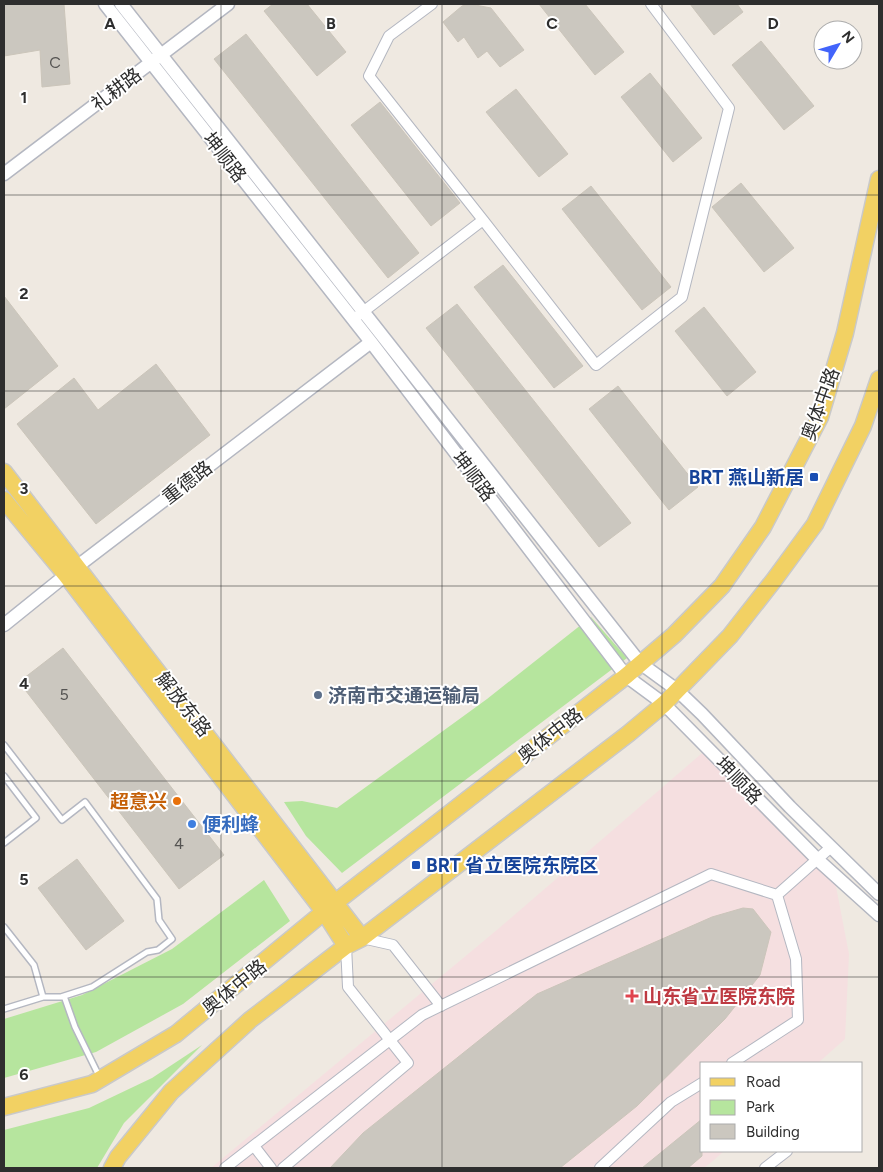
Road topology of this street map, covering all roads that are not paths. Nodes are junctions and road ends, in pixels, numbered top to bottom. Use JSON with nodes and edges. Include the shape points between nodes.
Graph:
{"nodes":[{"id":1,"x":104,"y":4,"type":"edge"},
{"id":2,"x":121,"y":4,"type":"edge"},
{"id":3,"x":228,"y":4,"type":"edge"},
{"id":4,"x":432,"y":4,"type":"edge"},
{"id":5,"x":651,"y":4,"type":"edge"},
{"id":6,"x":156,"y":59,"type":"junction"},
{"id":7,"x":4,"y":174,"type":"edge"},
{"id":8,"x":879,"y":179,"type":"edge"},
{"id":9,"x":483,"y":220,"type":"junction"},
{"id":10,"x":358,"y":316,"type":"junction"},
{"id":11,"x":371,"y":342,"type":"junction"},
{"id":12,"x":879,"y":379,"type":"edge"},
{"id":13,"x":4,"y":472,"type":"edge"},
{"id":14,"x":4,"y":500,"type":"edge"},
{"id":15,"x":72,"y":571,"type":"junction"},
{"id":16,"x":4,"y":625,"type":"edge"},
{"id":17,"x":640,"y":664,"type":"junction"},
{"id":18,"x":626,"y":676,"type":"junction"},
{"id":19,"x":677,"y":690,"type":"junction"},
{"id":20,"x":664,"y":704,"type":"junction"},
{"id":21,"x":4,"y":746,"type":"edge"},
{"id":22,"x":4,"y":776,"type":"edge"},
{"id":23,"x":4,"y":843,"type":"edge"},
{"id":24,"x":830,"y":848,"type":"junction"},
{"id":25,"x":818,"y":860,"type":"junction"},
{"id":26,"x":879,"y":894,"type":"edge"},
{"id":27,"x":777,"y":895,"type":"junction"},
{"id":28,"x":330,"y":907,"type":"junction"},
{"id":29,"x":879,"y":916,"type":"edge"},
{"id":30,"x":4,"y":927,"type":"edge"},
{"id":31,"x":362,"y":938,"type":"junction"},
{"id":32,"x":346,"y":946,"type":"junction"},
{"id":33,"x":64,"y":996,"type":"junction"},
{"id":34,"x":43,"y":997,"type":"junction"},
{"id":35,"x":441,"y":1006,"type":"junction"},
{"id":36,"x":4,"y":1009,"type":"edge"},
{"id":37,"x":390,"y":1040,"type":"junction"},
{"id":38,"x":734,"y":1062,"type":"edge"},
{"id":39,"x":101,"y":1079,"type":"junction"},
{"id":40,"x":700,"y":1084,"type":"edge"},
{"id":41,"x":4,"y":1107,"type":"edge"},
{"id":42,"x":254,"y":1146,"type":"junction"},
{"id":43,"x":786,"y":1152,"type":"edge"},
{"id":44,"x":112,"y":1168,"type":"edge"},
{"id":45,"x":225,"y":1168,"type":"edge"},
{"id":46,"x":271,"y":1168,"type":"edge"},
{"id":47,"x":282,"y":1168,"type":"edge"},
{"id":48,"x":600,"y":1168,"type":"edge"},
{"id":49,"x":766,"y":1168,"type":"edge"}],
"edges":[{"from":1,"to":6,"type":"street","name":"坤顺路"},
{"from":2,"to":6,"type":"street","name":"坤顺路"},
{"from":3,"to":6,"type":"street","name":"礼耕路"},
{"from":4,"to":9,"type":"street","via":[[389,36],[369,76]]},
{"from":5,"to":9,"type":"street","via":[[729,108],[682,298],[596,365]]},
{"from":6,"to":7,"type":"street","name":"礼耕路"},
{"from":6,"to":10,"type":"street","name":"坤顺路"},
{"from":8,"to":17,"type":"main road","name":"奥体中路","via":[[845,333],[820,417],[763,527],[722,586]]},
{"from":9,"to":10,"type":"street"},
{"from":10,"to":11,"type":"street","name":"坤顺路"},
{"from":10,"to":17,"type":"street","name":"坤顺路"},
{"from":11,"to":15,"type":"street","name":"重德路"},
{"from":11,"to":18,"type":"street","name":"坤顺路"},
{"from":12,"to":19,"type":"main road","name":"奥体中路","via":[[864,426],[815,524],[730,636]]},
{"from":13,"to":15,"type":"main road","name":"解放东路"},
{"from":14,"to":15,"type":"main road","name":"解放东路"},
{"from":15,"to":16,"type":"street","name":"重德路"},
{"from":15,"to":28,"type":"main road","name":"解放东路"},
{"from":17,"to":18,"type":"main road","name":"奥体中路"},
{"from":17,"to":19,"type":"street","name":"坤顺路"},
{"from":18,"to":20,"type":"street","name":"坤顺路"},
{"from":18,"to":28,"type":"main road","name":"奥体中路"},
{"from":19,"to":20,"type":"main road","name":"奥体中路"},
{"from":19,"to":24,"type":"street","name":"坤顺路"},
{"from":20,"to":25,"type":"street","name":"坤顺路"},
{"from":20,"to":31,"type":"main road","name":"奥体中路"},
{"from":21,"to":33,"type":"lane","via":[[62,820],[85,802],[157,899],[159,920],[172,939],[92,987]]},
{"from":22,"to":23,"type":"lane","via":[[36,818]]},
{"from":24,"to":25,"type":"street"},
{"from":24,"to":26,"type":"street","name":"坤顺路"},
{"from":25,"to":27,"type":"street"},
{"from":25,"to":29,"type":"street","name":"坤顺路"},
{"from":27,"to":35,"type":"street","via":[[711,874]]},
{"from":27,"to":38,"type":"street","via":[[796,959],[798,1020]]},
{"from":28,"to":31,"type":"main road","name":"解放东路"},
{"from":28,"to":32,"type":"main road","name":"解放东路"},
{"from":28,"to":39,"type":"main road","name":"奥体中路","via":[[176,1034]]},
{"from":30,"to":34,"type":"lane","via":[[34,965]]},
{"from":31,"to":32,"type":"main road","name":"奥体中路"},
{"from":31,"to":35,"type":"street","via":[[393,945]]},
{"from":32,"to":37,"type":"street","via":[[348,987]]},
{"from":32,"to":44,"type":"main road","name":"奥体中路","via":[[250,1020],[170,1092]]},
{"from":33,"to":34,"type":"lane"},
{"from":33,"to":39,"type":"lane","via":[[74,1027]]},
{"from":34,"to":36,"type":"lane"},
{"from":35,"to":37,"type":"street","via":[[422,1015]]},
{"from":37,"to":42,"type":"street"},
{"from":37,"to":47,"type":"street","via":[[408,1063]]},
{"from":39,"to":41,"type":"main road","name":"奥体中路"},
{"from":40,"to":48,"type":"street","via":[[671,1102]]},
{"from":42,"to":45,"type":"street"},
{"from":42,"to":46,"type":"street"},
{"from":43,"to":49,"type":"street"}]}
